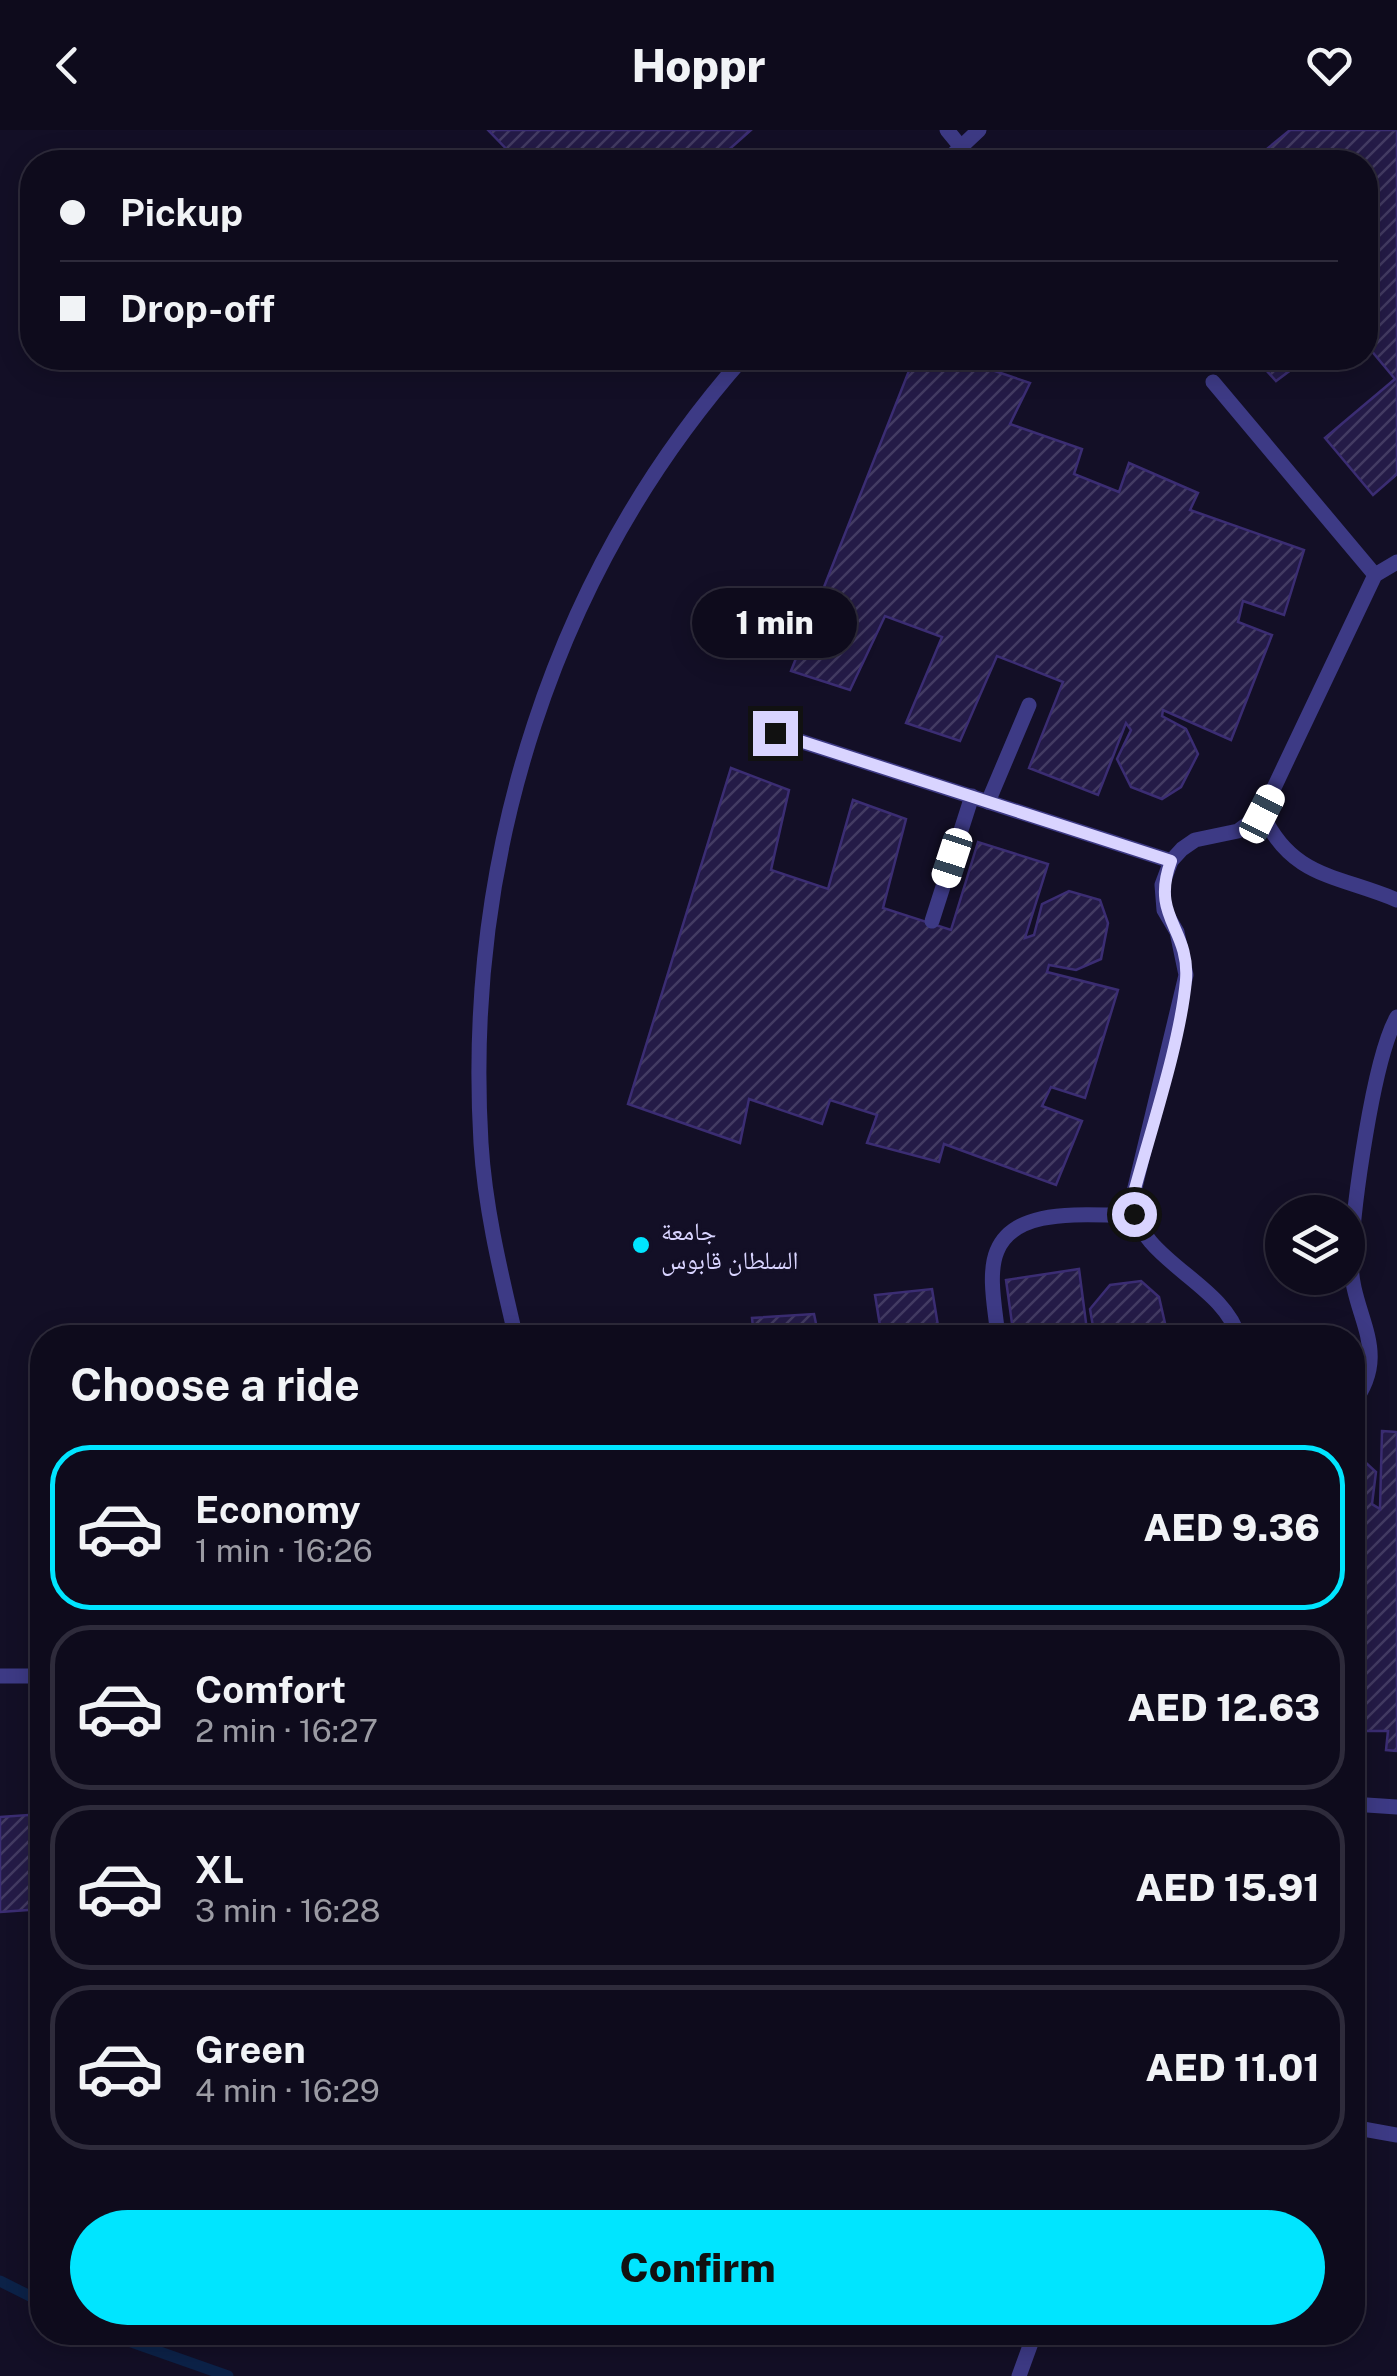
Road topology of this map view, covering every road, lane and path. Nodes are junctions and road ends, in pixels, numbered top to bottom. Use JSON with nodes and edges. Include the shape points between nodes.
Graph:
{"nodes":[{"id":1,"x":947,"y":130,"type":"edge"},
{"id":2,"x":979,"y":130,"type":"edge"},
{"id":3,"x":962,"y":147,"type":"junction"},
{"id":4,"x":959,"y":150,"type":"edge"},
{"id":5,"x":733,"y":370,"type":"edge"},
{"id":6,"x":1213,"y":382,"type":"dead end"},
{"id":7,"x":1397,"y":562,"type":"edge"},
{"id":8,"x":1374,"y":575,"type":"junction"},
{"id":9,"x":1029,"y":706,"type":"dead end"},
{"id":10,"x":775,"y":733,"type":"dead end"},
{"id":11,"x":980,"y":799,"type":"junction"},
{"id":12,"x":1262,"y":814,"type":"junction"},
{"id":13,"x":1171,"y":861,"type":"junction"},
{"id":14,"x":1397,"y":900,"type":"edge"},
{"id":15,"x":932,"y":921,"type":"dead end"},
{"id":16,"x":1397,"y":1017,"type":"edge"},
{"id":17,"x":1134,"y":1214,"type":"junction"},
{"id":18,"x":513,"y":1325,"type":"edge"},
{"id":19,"x":997,"y":1325,"type":"edge"},
{"id":20,"x":1233,"y":1325,"type":"edge"},
{"id":21,"x":1365,"y":1380,"type":"edge"},
{"id":22,"x":0,"y":1676,"type":"edge"},
{"id":23,"x":30,"y":1676,"type":"edge"},
{"id":24,"x":1365,"y":1805,"type":"edge"},
{"id":25,"x":1397,"y":1807,"type":"edge"},
{"id":26,"x":1365,"y":2129,"type":"edge"},
{"id":27,"x":1397,"y":2135,"type":"edge"},
{"id":28,"x":1030,"y":2345,"type":"edge"},
{"id":29,"x":1019,"y":2376,"type":"edge"}],
"edges":[{"from":1,"to":3,"type":"lane"},
{"from":2,"to":3,"type":"lane"},
{"from":3,"to":4,"type":"lane"},
{"from":5,"to":18,"type":"lane","via":[[612,544],[571,623],[513,792],[486,931],[478,1039],[481,1147]]},
{"from":6,"to":8,"type":"lane"},
{"from":7,"to":8,"type":"lane"},
{"from":8,"to":12,"type":"lane"},
{"from":9,"to":11,"type":"lane"},
{"from":10,"to":11,"type":"lane"},
{"from":11,"to":13,"type":"lane"},
{"from":11,"to":15,"type":"lane"},
{"from":12,"to":13,"type":"lane","via":[[1238,830],[1195,840]]},
{"from":12,"to":14,"type":"lane","via":[[1291,858]]},
{"from":13,"to":17,"type":"lane","via":[[1162,885],[1164,910],[1177,932],[1186,976]]},
{"from":16,"to":21,"type":"lane","via":[[1378,1068],[1352,1246],[1352,1281],[1372,1342]]},
{"from":17,"to":19,"type":"lane","via":[[1030,1220],[1009,1232],[996,1252]]},
{"from":17,"to":20,"type":"lane"},
{"from":22,"to":23,"type":"lane"},
{"from":24,"to":25,"type":"lane"},
{"from":26,"to":27,"type":"lane"},
{"from":28,"to":29,"type":"lane"}]}
